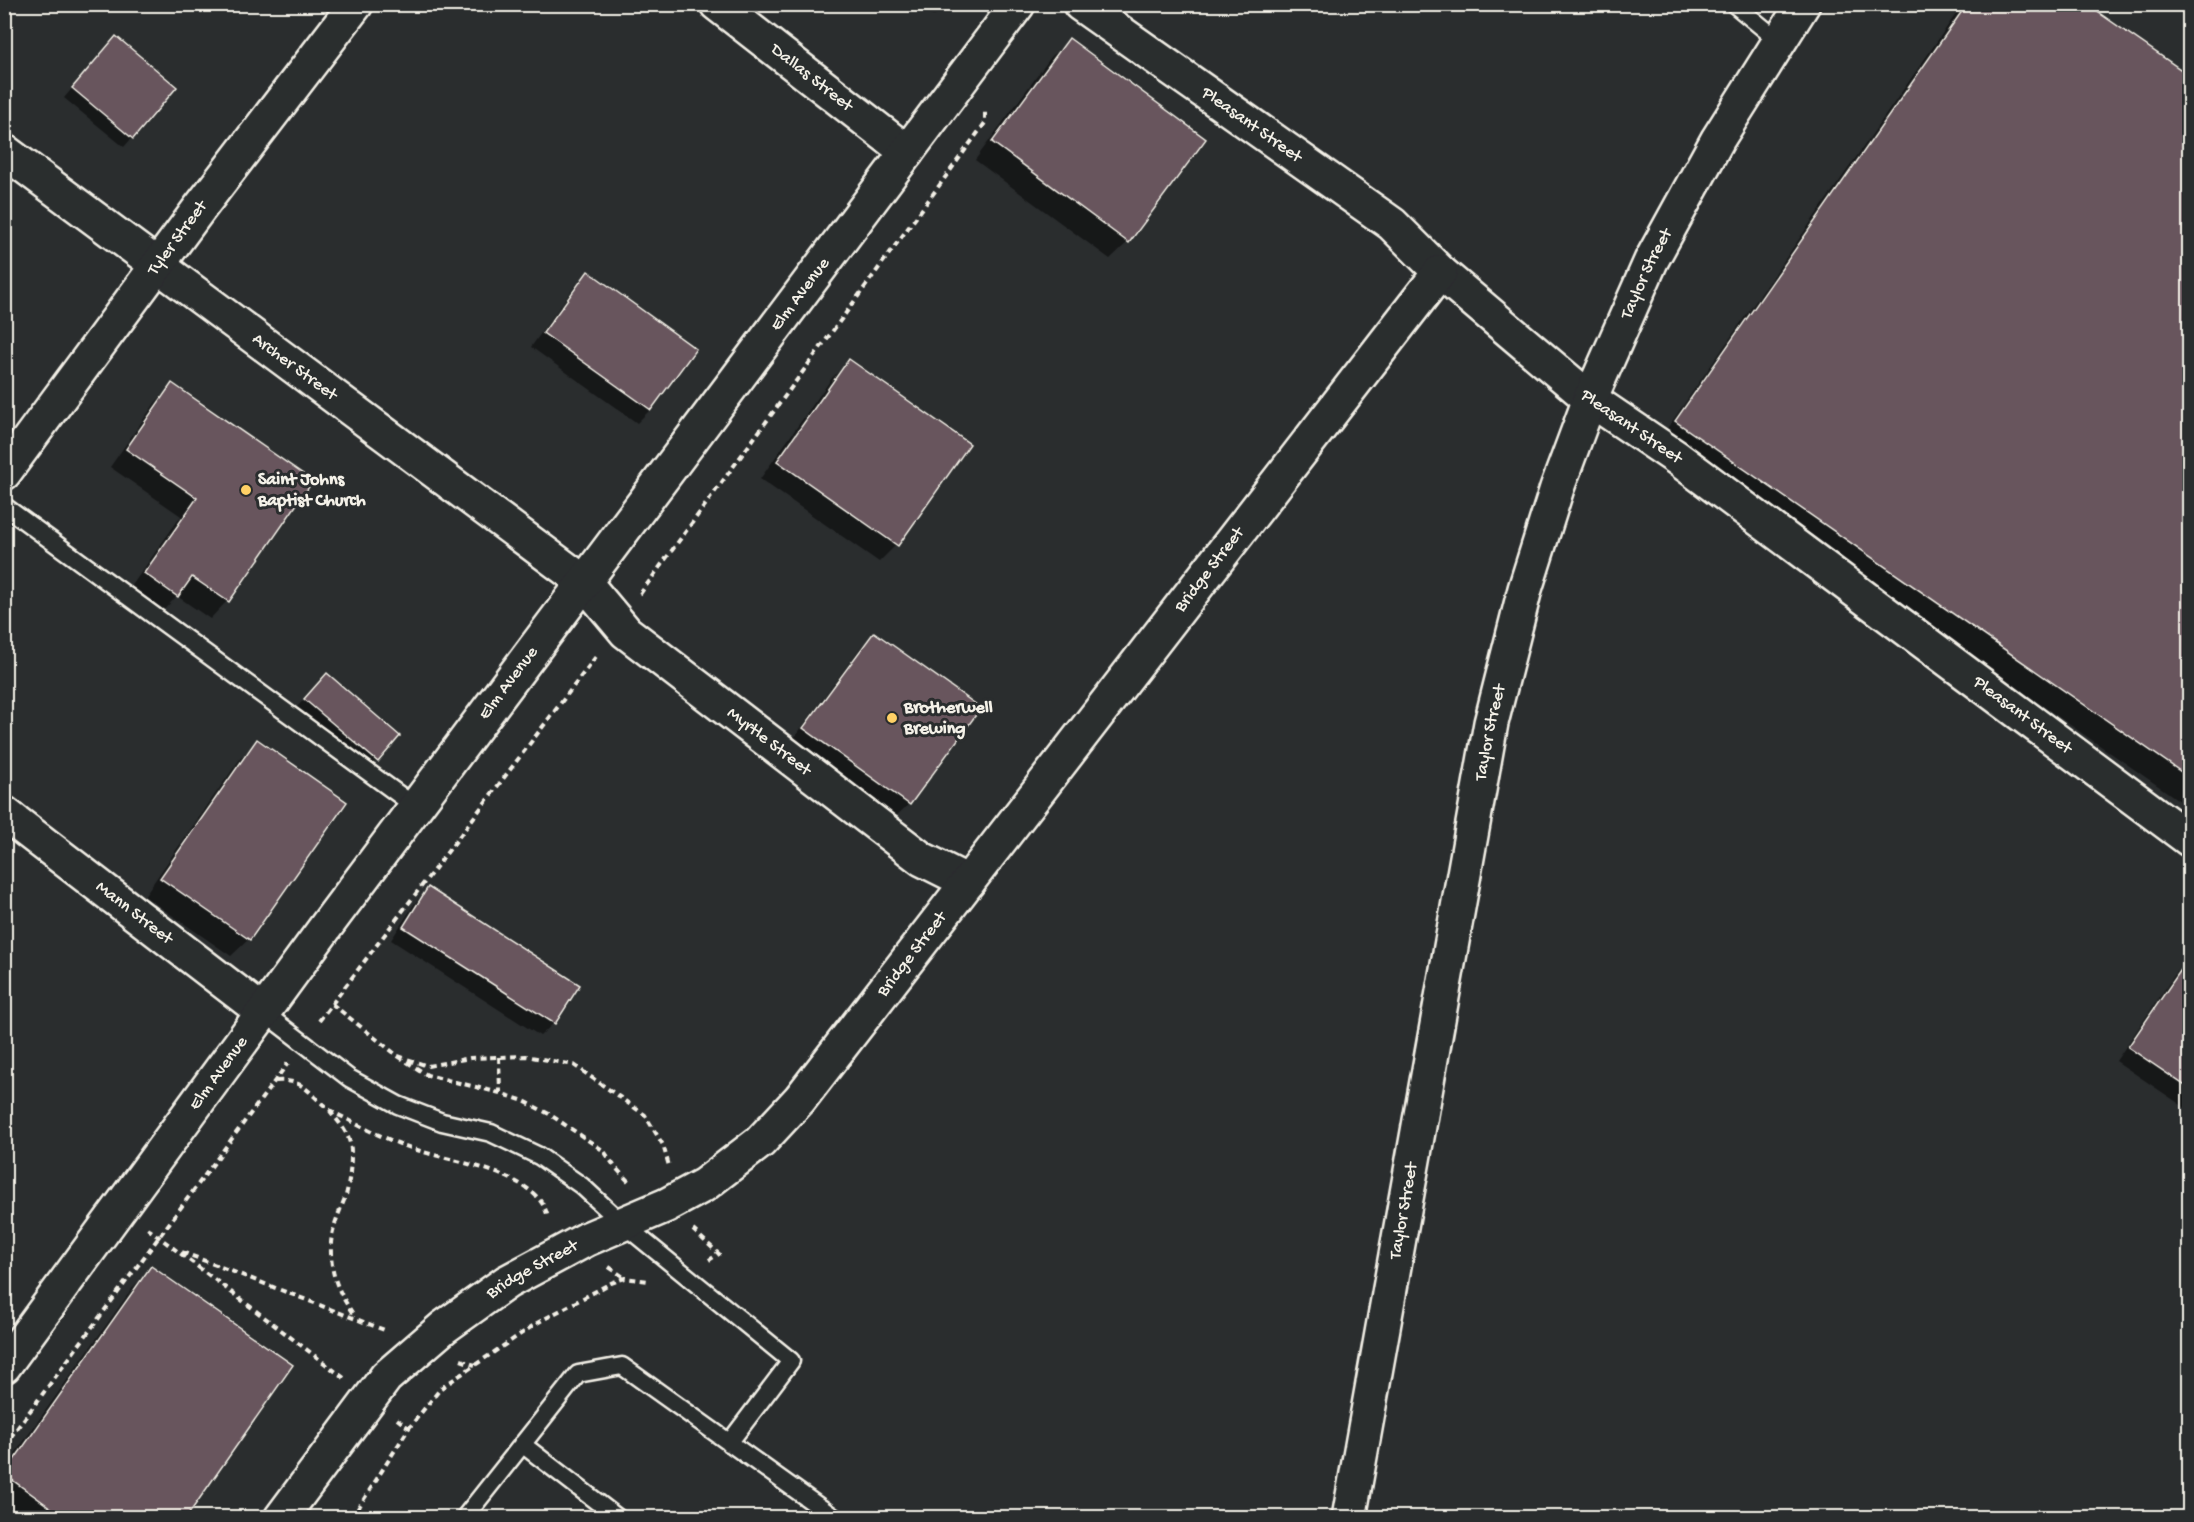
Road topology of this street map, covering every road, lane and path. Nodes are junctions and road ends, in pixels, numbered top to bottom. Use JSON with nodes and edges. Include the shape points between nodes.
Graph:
{"nodes":[{"id":1,"x":356,"y":4,"type":"edge"},
{"id":2,"x":717,"y":4,"type":"edge"},
{"id":3,"x":1018,"y":4,"type":"edge"},
{"id":4,"x":1080,"y":4,"type":"edge"},
{"id":5,"x":1734,"y":4,"type":"edge"},
{"id":6,"x":1803,"y":4,"type":"edge"},
{"id":7,"x":1779,"y":41,"type":"junction"},
{"id":8,"x":985,"y":107,"type":"dead end"},
{"id":9,"x":4,"y":151,"type":"edge"},
{"id":10,"x":907,"y":152,"type":"junction"},
{"id":11,"x":159,"y":265,"type":"junction"},
{"id":12,"x":1440,"y":272,"type":"junction"},
{"id":13,"x":1590,"y":399,"type":"junction"},
{"id":14,"x":4,"y":473,"type":"edge"},
{"id":15,"x":4,"y":506,"type":"edge"},
{"id":16,"x":585,"y":583,"type":"junction"},
{"id":17,"x":619,"y":624,"type":"junction"},
{"id":18,"x":416,"y":807,"type":"junction"},
{"id":19,"x":4,"y":813,"type":"edge"},
{"id":20,"x":2190,"y":840,"type":"edge"},
{"id":21,"x":968,"y":882,"type":"junction"},
{"id":22,"x":332,"y":1004,"type":"junction"},
{"id":23,"x":263,"y":1012,"type":"junction"},
{"id":24,"x":303,"y":1043,"type":"junction"},
{"id":25,"x":398,"y":1056,"type":"junction"},
{"id":26,"x":499,"y":1057,"type":"junction"},
{"id":27,"x":275,"y":1081,"type":"junction"},
{"id":28,"x":500,"y":1093,"type":"junction"},
{"id":29,"x":330,"y":1110,"type":"junction"},
{"id":30,"x":667,"y":1176,"type":"dead end"},
{"id":31,"x":632,"y":1185,"type":"dead end"},
{"id":32,"x":120,"y":1207,"type":"junction"},
{"id":33,"x":623,"y":1224,"type":"junction"},
{"id":34,"x":549,"y":1226,"type":"dead end"},
{"id":35,"x":159,"y":1237,"type":"junction"},
{"id":36,"x":175,"y":1249,"type":"junction"},
{"id":37,"x":718,"y":1254,"type":"dead end"},
{"id":38,"x":684,"y":1275,"type":"junction"},
{"id":39,"x":356,"y":1319,"type":"junction"},
{"id":40,"x":394,"y":1330,"type":"dead end"},
{"id":41,"x":387,"y":1331,"type":"junction"},
{"id":42,"x":423,"y":1345,"type":"junction"},
{"id":43,"x":475,"y":1365,"type":"junction"},
{"id":44,"x":4,"y":1366,"type":"edge"},
{"id":45,"x":369,"y":1398,"type":"junction"},
{"id":46,"x":409,"y":1428,"type":"junction"},
{"id":47,"x":729,"y":1443,"type":"junction"},
{"id":48,"x":522,"y":1444,"type":"junction"},
{"id":49,"x":4,"y":1446,"type":"edge"},
{"id":50,"x":831,"y":1516,"type":"edge"},
{"id":51,"x":280,"y":1518,"type":"edge"},
{"id":52,"x":352,"y":1518,"type":"edge"},
{"id":53,"x":464,"y":1518,"type":"edge"},
{"id":54,"x":618,"y":1518,"type":"edge"},
{"id":55,"x":1349,"y":1518,"type":"edge"}],
"edges":[{"from":1,"to":11,"type":"street","name":"Tyler Street"},
{"from":2,"to":10,"type":"street","name":"Dallas Street"},
{"from":3,"to":10,"type":"street","name":"Elm Avenue"},
{"from":4,"to":12,"type":"street","name":"Pleasant Street","via":[[1392,224]]},
{"from":5,"to":7,"type":"lane"},
{"from":6,"to":7,"type":"street","name":"Taylor Street"},
{"from":7,"to":13,"type":"street","name":"Taylor Street","via":[[1718,139],[1651,261]]},
{"from":8,"to":17,"type":"path","via":[[985,123]]},
{"from":9,"to":11,"type":"street","name":"Archer Street"},
{"from":10,"to":16,"type":"street","name":"Elm Avenue"},
{"from":11,"to":14,"type":"street","name":"Tyler Street"},
{"from":11,"to":16,"type":"street","name":"Archer Street"},
{"from":12,"to":13,"type":"street","name":"Pleasant Street"},
{"from":12,"to":21,"type":"street","name":"Bridge Street"},
{"from":13,"to":20,"type":"street","name":"Pleasant Street","via":[[1677,458]]},
{"from":13,"to":55,"type":"street","name":"Taylor Street","via":[[1525,589],[1491,723]]},
{"from":15,"to":18,"type":"lane"},
{"from":16,"to":17,"type":"street","name":"Myrtle Street"},
{"from":16,"to":18,"type":"street","name":"Elm Avenue"},
{"from":17,"to":21,"type":"street","name":"Myrtle Street","via":[[922,859]]},
{"from":17,"to":22,"type":"path"},
{"from":18,"to":23,"type":"street","name":"Elm Avenue"},
{"from":19,"to":23,"type":"street","name":"Mann Street"},
{"from":21,"to":33,"type":"street","name":"Bridge Street","via":[[800,1099],[760,1142],[704,1185]]},
{"from":22,"to":24,"type":"path"},
{"from":22,"to":25,"type":"path"},
{"from":23,"to":24,"type":"lane"},
{"from":23,"to":32,"type":"street","name":"Elm Avenue"},
{"from":24,"to":27,"type":"path"},
{"from":24,"to":33,"type":"lane","via":[[349,1078],[398,1105],[442,1122],[491,1132],[540,1156],[582,1186]]},
{"from":25,"to":26,"type":"path","via":[[428,1066]]},
{"from":25,"to":28,"type":"path","via":[[427,1075]]},
{"from":26,"to":28,"type":"path"},
{"from":26,"to":30,"type":"path","via":[[526,1056],[574,1065],[645,1115],[663,1145],[670,1168]]},
{"from":27,"to":29,"type":"path","via":[[299,1084]]},
{"from":27,"to":35,"type":"path"},
{"from":28,"to":31,"type":"path","via":[[524,1101],[578,1132],[604,1151]]},
{"from":29,"to":34,"type":"path","via":[[417,1151],[501,1174],[531,1191],[547,1210]]},
{"from":29,"to":39,"type":"path","via":[[350,1143],[346,1195],[331,1241],[332,1262],[337,1289]]},
{"from":32,"to":35,"type":"path"},
{"from":32,"to":44,"type":"street","name":"Elm Avenue"},
{"from":33,"to":38,"type":"lane"},
{"from":33,"to":42,"type":"street","name":"Bridge Street","via":[[507,1282]]},
{"from":35,"to":36,"type":"path"},
{"from":35,"to":49,"type":"path"},
{"from":36,"to":39,"type":"path"},
{"from":36,"to":45,"type":"path"},
{"from":37,"to":38,"type":"path"},
{"from":38,"to":43,"type":"path","via":[[656,1288],[648,1281],[625,1278],[611,1283],[537,1323]]},
{"from":38,"to":47,"type":"lane","via":[[791,1361]]},
{"from":39,"to":41,"type":"path"},
{"from":40,"to":41,"type":"path"},
{"from":41,"to":42,"type":"path"},
{"from":42,"to":43,"type":"path"},
{"from":42,"to":45,"type":"street","name":"Bridge Street","via":[[386,1377]]},
{"from":43,"to":46,"type":"path","via":[[441,1388]]},
{"from":45,"to":46,"type":"path"},
{"from":45,"to":51,"type":"street","name":"Bridge Street"},
{"from":46,"to":52,"type":"path"},
{"from":47,"to":48,"type":"lane","via":[[622,1366],[578,1374]]},
{"from":47,"to":50,"type":"lane"},
{"from":48,"to":53,"type":"lane"},
{"from":48,"to":54,"type":"lane"}]}
